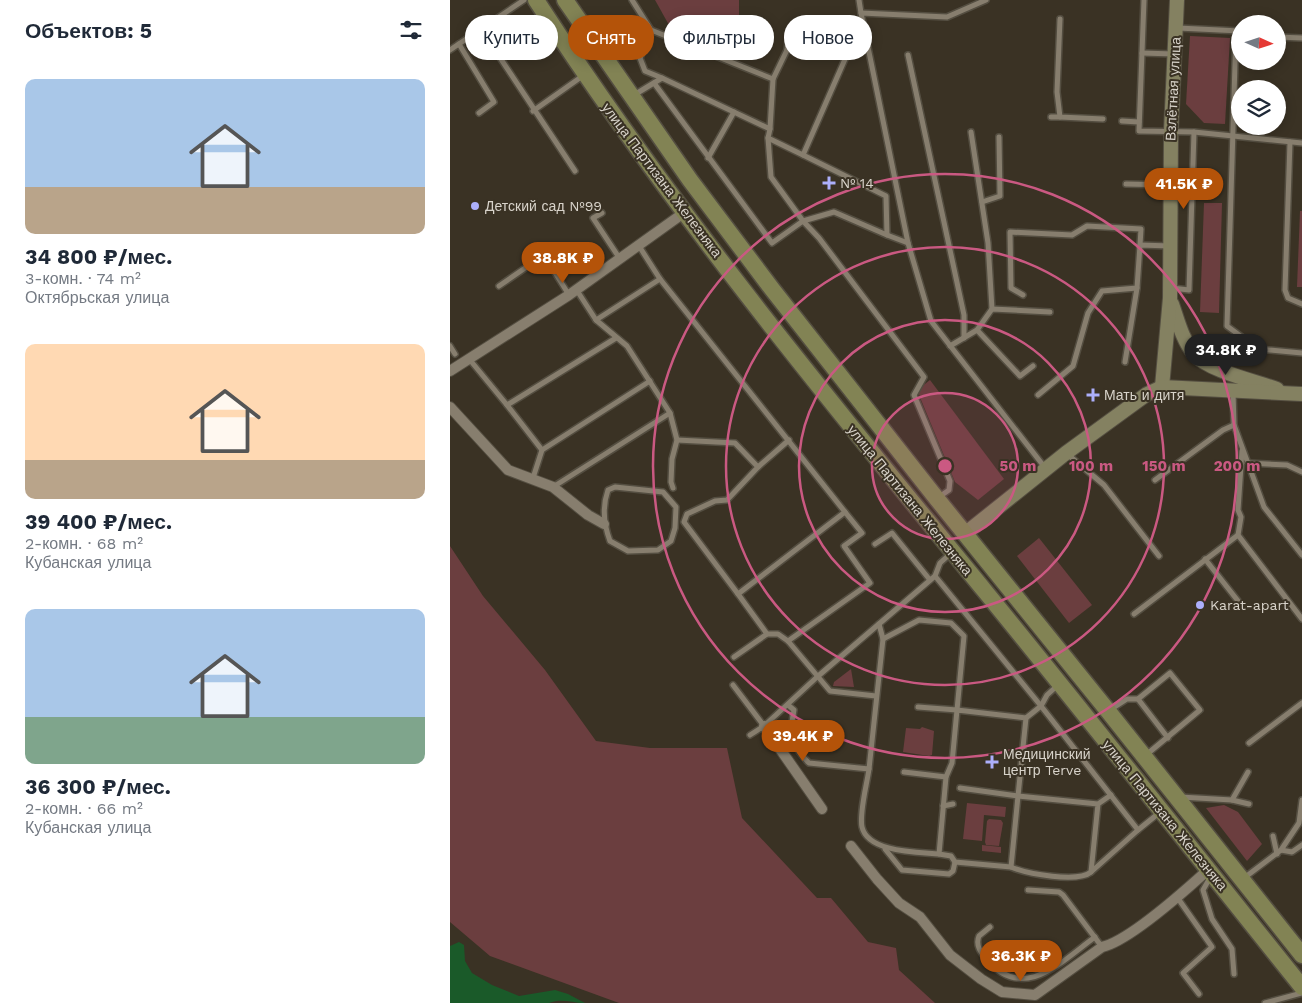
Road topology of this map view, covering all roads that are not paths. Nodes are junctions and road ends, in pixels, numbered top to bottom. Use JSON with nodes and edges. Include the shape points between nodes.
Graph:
{"nodes":[{"id":1,"x":524,"y":0,"type":"edge"},
{"id":2,"x":536,"y":0,"type":"edge"},
{"id":3,"x":565,"y":0,"type":"edge"},
{"id":4,"x":632,"y":0,"type":"edge"},
{"id":5,"x":859,"y":0,"type":"edge"},
{"id":6,"x":986,"y":0,"type":"edge"},
{"id":7,"x":1144,"y":0,"type":"edge"},
{"id":8,"x":1178,"y":0,"type":"edge"},
{"id":9,"x":861,"y":13,"type":"junction"},
{"id":10,"x":502,"y":15,"type":"edge"},
{"id":11,"x":576,"y":15,"type":"edge"},
{"id":12,"x":642,"y":15,"type":"edge"},
{"id":13,"x":1060,"y":19,"type":"dead end"},
{"id":14,"x":1176,"y":28,"type":"junction"},
{"id":15,"x":654,"y":31,"type":"edge"},
{"id":16,"x":1231,"y":31,"type":"edge"},
{"id":17,"x":1286,"y":37,"type":"edge"},
{"id":18,"x":1302,"y":38,"type":"edge"},
{"id":19,"x":465,"y":40,"type":"edge"},
{"id":20,"x":459,"y":44,"type":"junction"},
{"id":21,"x":566,"y":47,"type":"joint"},
{"id":22,"x":450,"y":50,"type":"edge"},
{"id":23,"x":1142,"y":53,"type":"junction"},
{"id":24,"x":1175,"y":54,"type":"junction"},
{"id":25,"x":908,"y":55,"type":"dead end"},
{"id":26,"x":784,"y":56,"type":"edge"},
{"id":27,"x":501,"y":60,"type":"edge"},
{"id":28,"x":606,"y":60,"type":"edge"},
{"id":29,"x":641,"y":60,"type":"edge"},
{"id":30,"x":845,"y":60,"type":"edge"},
{"id":31,"x":1236,"y":70,"type":"edge"},
{"id":32,"x":584,"y":74,"type":"junction"},
{"id":33,"x":662,"y":78,"type":"junction"},
{"id":34,"x":773,"y":79,"type":"junction"},
{"id":35,"x":654,"y":83,"type":"junction"},
{"id":36,"x":627,"y":91,"type":"junction"},
{"id":37,"x":603,"y":102,"type":"junction"},
{"id":38,"x":533,"y":111,"type":"junction"},
{"id":39,"x":734,"y":112,"type":"junction"},
{"id":40,"x":478,"y":113,"type":"dead end"},
{"id":41,"x":1051,"y":117,"type":"dead end"},
{"id":42,"x":1060,"y":117,"type":"junction"},
{"id":43,"x":1103,"y":119,"type":"dead end"},
{"id":44,"x":1122,"y":121,"type":"dead end"},
{"id":45,"x":1139,"y":122,"type":"junction"},
{"id":46,"x":770,"y":129,"type":"junction"},
{"id":47,"x":1171,"y":131,"type":"junction"},
{"id":48,"x":971,"y":132,"type":"dead end"},
{"id":49,"x":1194,"y":132,"type":"junction"},
{"id":50,"x":999,"y":137,"type":"dead end"},
{"id":51,"x":1233,"y":137,"type":"junction"},
{"id":52,"x":768,"y":138,"type":"junction"},
{"id":53,"x":1290,"y":142,"type":"junction"},
{"id":54,"x":1302,"y":142,"type":"edge"},
{"id":55,"x":803,"y":155,"type":"junction"},
{"id":56,"x":708,"y":158,"type":"junction"},
{"id":57,"x":575,"y":171,"type":"dead end"},
{"id":58,"x":1126,"y":184,"type":"dead end"},
{"id":59,"x":1170,"y":185,"type":"junction"},
{"id":60,"x":982,"y":202,"type":"junction"},
{"id":61,"x":685,"y":212,"type":"junction"},
{"id":62,"x":602,"y":213,"type":"dead end"},
{"id":63,"x":803,"y":221,"type":"junction"},
{"id":64,"x":887,"y":235,"type":"junction"},
{"id":65,"x":908,"y":244,"type":"junction"},
{"id":66,"x":639,"y":246,"type":"junction"},
{"id":67,"x":1140,"y":246,"type":"junction"},
{"id":68,"x":1171,"y":246,"type":"junction"},
{"id":69,"x":620,"y":259,"type":"junction"},
{"id":70,"x":660,"y":279,"type":"junction"},
{"id":71,"x":499,"y":286,"type":"dead end"},
{"id":72,"x":1136,"y":288,"type":"junction"},
{"id":73,"x":573,"y":292,"type":"junction"},
{"id":74,"x":1170,"y":293,"type":"junction"},
{"id":75,"x":1023,"y":295,"type":"dead end"},
{"id":76,"x":1302,"y":304,"type":"edge"},
{"id":77,"x":992,"y":309,"type":"junction"},
{"id":78,"x":1050,"y":312,"type":"dead end"},
{"id":79,"x":596,"y":320,"type":"junction"},
{"id":80,"x":977,"y":330,"type":"junction"},
{"id":81,"x":616,"y":338,"type":"junction"},
{"id":82,"x":964,"y":338,"type":"junction"},
{"id":83,"x":450,"y":346,"type":"edge"},
{"id":84,"x":950,"y":346,"type":"junction"},
{"id":85,"x":1302,"y":353,"type":"edge"},
{"id":86,"x":455,"y":354,"type":"dead end"},
{"id":87,"x":470,"y":360,"type":"junction"},
{"id":88,"x":1126,"y":362,"type":"dead end"},
{"id":89,"x":1033,"y":366,"type":"dead end"},
{"id":90,"x":450,"y":371,"type":"edge"},
{"id":91,"x":650,"y":381,"type":"junction"},
{"id":92,"x":1162,"y":387,"type":"junction"},
{"id":93,"x":1233,"y":391,"type":"junction"},
{"id":94,"x":1296,"y":393,"type":"edge"},
{"id":95,"x":1038,"y":395,"type":"dead end"},
{"id":96,"x":507,"y":405,"type":"junction"},
{"id":97,"x":450,"y":407,"type":"edge"},
{"id":98,"x":670,"y":412,"type":"junction"},
{"id":99,"x":1234,"y":425,"type":"junction"},
{"id":100,"x":677,"y":440,"type":"junction"},
{"id":101,"x":789,"y":440,"type":"junction"},
{"id":102,"x":542,"y":450,"type":"junction"},
{"id":103,"x":1242,"y":451,"type":"junction"},
{"id":104,"x":1066,"y":453,"type":"junction"},
{"id":105,"x":1247,"y":463,"type":"junction"},
{"id":106,"x":758,"y":467,"type":"junction"},
{"id":107,"x":1047,"y":469,"type":"junction"},
{"id":108,"x":1302,"y":472,"type":"edge"},
{"id":109,"x":533,"y":478,"type":"junction"},
{"id":110,"x":1155,"y":480,"type":"dead end"},
{"id":111,"x":553,"y":486,"type":"junction"},
{"id":112,"x":673,"y":488,"type":"dead end"},
{"id":113,"x":937,"y":499,"type":"junction"},
{"id":114,"x":845,"y":512,"type":"junction"},
{"id":115,"x":604,"y":524,"type":"junction"},
{"id":116,"x":966,"y":533,"type":"junction"},
{"id":117,"x":1238,"y":535,"type":"junction"},
{"id":118,"x":875,"y":544,"type":"dead end"},
{"id":119,"x":953,"y":552,"type":"junction"},
{"id":120,"x":1302,"y":555,"type":"edge"},
{"id":121,"x":1159,"y":556,"type":"dead end"},
{"id":122,"x":1205,"y":559,"type":"junction"},
{"id":123,"x":935,"y":576,"type":"junction"},
{"id":124,"x":930,"y":580,"type":"junction"},
{"id":125,"x":738,"y":594,"type":"junction"},
{"id":126,"x":1242,"y":606,"type":"dead end"},
{"id":127,"x":1134,"y":614,"type":"dead end"},
{"id":128,"x":1302,"y":619,"type":"edge"},
{"id":129,"x":879,"y":624,"type":"junction"},
{"id":130,"x":768,"y":634,"type":"junction"},
{"id":131,"x":883,"y":639,"type":"junction"},
{"id":132,"x":788,"y":641,"type":"junction"},
{"id":133,"x":734,"y":657,"type":"dead end"},
{"id":134,"x":817,"y":677,"type":"junction"},
{"id":135,"x":1060,"y":683,"type":"junction"},
{"id":136,"x":733,"y":685,"type":"dead end"},
{"id":137,"x":876,"y":696,"type":"junction"},
{"id":138,"x":1138,"y":699,"type":"junction"},
{"id":139,"x":1302,"y":703,"type":"edge"},
{"id":140,"x":788,"y":704,"type":"junction"},
{"id":141,"x":1041,"y":706,"type":"junction"},
{"id":142,"x":918,"y":707,"type":"dead end"},
{"id":143,"x":957,"y":710,"type":"junction"},
{"id":144,"x":1108,"y":711,"type":"junction"},
{"id":145,"x":1026,"y":718,"type":"junction"},
{"id":146,"x":764,"y":726,"type":"junction"},
{"id":147,"x":750,"y":735,"type":"dead end"},
{"id":148,"x":1168,"y":738,"type":"junction"},
{"id":149,"x":1249,"y":743,"type":"dead end"},
{"id":150,"x":1143,"y":756,"type":"junction"},
{"id":151,"x":869,"y":769,"type":"junction"},
{"id":152,"x":904,"y":772,"type":"dead end"},
{"id":153,"x":1248,"y":772,"type":"dead end"},
{"id":154,"x":946,"y":777,"type":"junction"},
{"id":155,"x":960,"y":788,"type":"dead end"},
{"id":156,"x":1111,"y":795,"type":"junction"},
{"id":157,"x":1018,"y":796,"type":"junction"},
{"id":158,"x":1177,"y":797,"type":"junction"},
{"id":159,"x":1232,"y":800,"type":"junction"},
{"id":160,"x":1302,"y":800,"type":"edge"},
{"id":161,"x":953,"y":804,"type":"dead end"},
{"id":162,"x":1098,"y":804,"type":"junction"},
{"id":163,"x":1249,"y":804,"type":"dead end"},
{"id":164,"x":943,"y":806,"type":"junction"},
{"id":165,"x":822,"y":809,"type":"dead end"},
{"id":166,"x":1162,"y":810,"type":"junction"},
{"id":167,"x":1138,"y":830,"type":"junction"},
{"id":168,"x":1273,"y":836,"type":"dead end"},
{"id":169,"x":1302,"y":844,"type":"edge"},
{"id":170,"x":851,"y":846,"type":"dead end"},
{"id":171,"x":885,"y":849,"type":"junction"},
{"id":172,"x":952,"y":849,"type":"dead end"},
{"id":173,"x":1279,"y":852,"type":"junction"},
{"id":174,"x":939,"y":854,"type":"junction"},
{"id":175,"x":951,"y":856,"type":"junction"},
{"id":176,"x":955,"y":862,"type":"junction"},
{"id":177,"x":1012,"y":867,"type":"junction"},
{"id":178,"x":1211,"y":871,"type":"junction"},
{"id":179,"x":1091,"y":872,"type":"junction"},
{"id":180,"x":1242,"y":880,"type":"junction"},
{"id":181,"x":1028,"y":890,"type":"dead end"},
{"id":182,"x":1177,"y":897,"type":"junction"},
{"id":183,"x":990,"y":927,"type":"dead end"},
{"id":184,"x":1095,"y":937,"type":"junction"},
{"id":185,"x":1102,"y":947,"type":"junction"},
{"id":186,"x":1302,"y":955,"type":"edge"},
{"id":187,"x":1234,"y":974,"type":"dead end"},
{"id":188,"x":1302,"y":987,"type":"edge"},
{"id":189,"x":1302,"y":993,"type":"edge"},
{"id":190,"x":1199,"y":994,"type":"dead end"},
{"id":191,"x":1265,"y":1003,"type":"edge"}],
"edges":[{"from":1,"to":10,"type":"lane"},
{"from":2,"to":21,"type":"main road","name":"улица Партизана Железняка"},
{"from":3,"to":11,"type":"main road","name":"улица Партизана Железняка"},
{"from":4,"to":12,"type":"lane"},
{"from":5,"to":9,"type":"lane"},
{"from":6,"to":9,"type":"lane","via":[[947,17]]},
{"from":7,"to":23,"type":"lane"},
{"from":8,"to":14,"type":"main road","name":"Взлётная улица"},
{"from":9,"to":65,"type":"lane"},
{"from":13,"to":42,"type":"lane","via":[[1057,92]]},
{"from":14,"to":16,"type":"lane"},
{"from":14,"to":24,"type":"main road","name":"Взлётная улица"},
{"from":15,"to":34,"type":"lane"},
{"from":17,"to":18,"type":"lane"},
{"from":19,"to":20,"type":"lane"},
{"from":20,"to":22,"type":"lane"},
{"from":20,"to":40,"type":"lane","via":[[494,102]]},
{"from":21,"to":32,"type":"main road","name":"улица Партизана Железняка"},
{"from":23,"to":24,"type":"lane"},
{"from":23,"to":45,"type":"lane"},
{"from":24,"to":47,"type":"main road","name":"Взлётная улица"},
{"from":25,"to":82,"type":"lane","via":[[964,315]]},
{"from":26,"to":34,"type":"lane"},
{"from":27,"to":38,"type":"lane"},
{"from":28,"to":36,"type":"main road","name":"улица Партизана Железняка"},
{"from":29,"to":33,"type":"lane","via":[[645,70]]},
{"from":30,"to":55,"type":"lane"},
{"from":31,"to":51,"type":"lane"},
{"from":32,"to":37,"type":"main road","name":"улица Партизана Железняка"},
{"from":32,"to":38,"type":"lane"},
{"from":33,"to":35,"type":"lane"},
{"from":33,"to":39,"type":"lane"},
{"from":34,"to":46,"type":"lane"},
{"from":35,"to":36,"type":"lane"},
{"from":35,"to":56,"type":"lane"},
{"from":36,"to":37,"type":"main road","via":[[612,86]]},
{"from":36,"to":113,"type":"main road","name":"улица Партизана Железняка","via":[[701,196]]},
{"from":37,"to":61,"type":"main road","name":"улица Партизана Железняка"},
{"from":38,"to":57,"type":"lane"},
{"from":39,"to":46,"type":"lane"},
{"from":39,"to":56,"type":"lane"},
{"from":41,"to":42,"type":"lane"},
{"from":42,"to":43,"type":"lane"},
{"from":44,"to":45,"type":"lane"},
{"from":45,"to":47,"type":"lane","via":[[1138,132]]},
{"from":46,"to":52,"type":"lane"},
{"from":47,"to":49,"type":"lane"},
{"from":47,"to":59,"type":"main road","name":"Взлётная улица"},
{"from":48,"to":60,"type":"lane"},
{"from":49,"to":51,"type":"lane"},
{"from":49,"to":74,"type":"lane","via":[[1189,290]]},
{"from":50,"to":60,"type":"lane","via":[[1000,196]]},
{"from":51,"to":53,"type":"lane"},
{"from":51,"to":85,"type":"lane","via":[[1227,326],[1258,349]]},
{"from":52,"to":55,"type":"lane"},
{"from":52,"to":63,"type":"lane","via":[[771,177]]},
{"from":53,"to":54,"type":"lane"},
{"from":53,"to":76,"type":"lane","via":[[1285,290],[1288,298]]},
{"from":55,"to":64,"type":"lane","via":[[886,196]]},
{"from":56,"to":63,"type":"lane","via":[[772,243]]},
{"from":58,"to":59,"type":"lane"},
{"from":59,"to":68,"type":"main road","name":"Взлётная улица"},
{"from":60,"to":77,"type":"lane"},
{"from":61,"to":66,"type":"street"},
{"from":61,"to":119,"type":"main road","name":"улица Партизана Железняка","via":[[848,424]]},
{"from":62,"to":69,"type":"lane","via":[[593,218]]},
{"from":63,"to":64,"type":"lane","via":[[834,212]]},
{"from":63,"to":113,"type":"lane","via":[[924,377],[914,395],[950,481],[949,490]]},
{"from":64,"to":65,"type":"lane"},
{"from":65,"to":84,"type":"lane","via":[[931,321]]},
{"from":66,"to":69,"type":"street"},
{"from":66,"to":70,"type":"lane"},
{"from":67,"to":68,"type":"lane"},
{"from":67,"to":72,"type":"lane"},
{"from":67,"to":75,"type":"lane","via":[[1141,229],[1087,226],[1072,235],[1010,232],[1011,288]]},
{"from":68,"to":74,"type":"main road","name":"Взлётная улица"},
{"from":69,"to":73,"type":"street"},
{"from":70,"to":79,"type":"lane"},
{"from":70,"to":101,"type":"lane"},
{"from":71,"to":73,"type":"lane","via":[[544,255]]},
{"from":72,"to":88,"type":"lane"},
{"from":72,"to":95,"type":"lane","via":[[1102,290],[1088,313],[1073,366]]},
{"from":73,"to":79,"type":"lane"},
{"from":73,"to":87,"type":"street"},
{"from":74,"to":92,"type":"main road","name":"Взлётная улица"},
{"from":74,"to":94,"type":"main road","via":[[1182,334],[1206,364]]},
{"from":77,"to":78,"type":"lane"},
{"from":77,"to":80,"type":"lane"},
{"from":79,"to":81,"type":"lane"},
{"from":80,"to":82,"type":"lane"},
{"from":80,"to":89,"type":"lane","via":[[1020,376]]},
{"from":81,"to":91,"type":"lane","via":[[627,346]]},
{"from":81,"to":96,"type":"lane"},
{"from":82,"to":84,"type":"lane"},
{"from":83,"to":86,"type":"lane"},
{"from":84,"to":107,"type":"lane"},
{"from":87,"to":90,"type":"street"},
{"from":87,"to":96,"type":"lane"},
{"from":91,"to":98,"type":"lane"},
{"from":91,"to":102,"type":"lane"},
{"from":92,"to":93,"type":"main road"},
{"from":92,"to":104,"type":"main road","via":[[1147,394]]},
{"from":93,"to":94,"type":"main road"},
{"from":93,"to":99,"type":"lane"},
{"from":96,"to":102,"type":"lane"},
{"from":97,"to":109,"type":"street","via":[[508,470]]},
{"from":98,"to":100,"type":"lane"},
{"from":98,"to":111,"type":"lane"},
{"from":99,"to":103,"type":"lane"},
{"from":99,"to":110,"type":"lane"},
{"from":100,"to":106,"type":"lane","via":[[735,443]]},
{"from":100,"to":112,"type":"lane","via":[[672,459]]},
{"from":101,"to":106,"type":"lane"},
{"from":101,"to":114,"type":"lane"},
{"from":102,"to":109,"type":"lane"},
{"from":103,"to":105,"type":"lane"},
{"from":103,"to":117,"type":"lane"},
{"from":104,"to":107,"type":"main road"},
{"from":104,"to":121,"type":"lane","via":[[1104,485]]},
{"from":105,"to":108,"type":"lane","via":[[1287,464]]},
{"from":105,"to":120,"type":"lane","via":[[1264,507]]},
{"from":106,"to":125,"type":"lane","via":[[727,500],[715,501],[686,514],[684,522]]},
{"from":107,"to":116,"type":"main road"},
{"from":109,"to":111,"type":"street"},
{"from":111,"to":115,"type":"street"},
{"from":113,"to":116,"type":"main road","name":"улица Партизана Железняка"},
{"from":114,"to":125,"type":"lane"},
{"from":114,"to":132,"type":"lane","via":[[862,533],[844,546],[870,583]]},
{"from":115,"to":115,"type":"lane","via":[[610,541],[628,551],[658,550],[670,540],[675,528],[676,507],[663,492],[615,487],[608,490],[606,496]]},
{"from":116,"to":119,"type":"main road"},
{"from":116,"to":144,"type":"main road","name":"улица Партизана Железняка"},
{"from":117,"to":122,"type":"lane"},
{"from":117,"to":128,"type":"lane"},
{"from":118,"to":124,"type":"lane","via":[[892,533]]},
{"from":119,"to":123,"type":"lane","via":[[940,563]]},
{"from":119,"to":135,"type":"main road","name":"улица Партизана Железняка"},
{"from":122,"to":126,"type":"lane"},
{"from":122,"to":127,"type":"lane"},
{"from":123,"to":124,"type":"lane"},
{"from":123,"to":141,"type":"lane"},
{"from":124,"to":129,"type":"lane"},
{"from":125,"to":130,"type":"lane"},
{"from":129,"to":131,"type":"lane"},
{"from":129,"to":134,"type":"lane"},
{"from":130,"to":132,"type":"lane","via":[[778,634]]},
{"from":130,"to":133,"type":"lane"},
{"from":131,"to":137,"type":"lane"},
{"from":131,"to":143,"type":"lane","via":[[918,620],[951,623],[964,636]]},
{"from":132,"to":134,"type":"lane"},
{"from":134,"to":137,"type":"lane","via":[[830,691]]},
{"from":134,"to":140,"type":"lane"},
{"from":135,"to":141,"type":"lane"},
{"from":135,"to":166,"type":"main road","name":"улица Партизана Железняка"},
{"from":136,"to":146,"type":"lane"},
{"from":137,"to":151,"type":"lane"},
{"from":138,"to":144,"type":"lane","via":[[1127,699]]},
{"from":138,"to":148,"type":"lane"},
{"from":138,"to":148,"type":"lane","via":[[1170,672],[1200,710]]},
{"from":139,"to":149,"type":"lane"},
{"from":140,"to":146,"type":"lane"},
{"from":140,"to":151,"type":"lane","via":[[794,710],[792,740],[809,763]]},
{"from":141,"to":145,"type":"lane"},
{"from":141,"to":156,"type":"lane"},
{"from":142,"to":143,"type":"lane"},
{"from":143,"to":145,"type":"lane"},
{"from":143,"to":154,"type":"lane","via":[[952,763]]},
{"from":144,"to":150,"type":"main road","name":"улица Партизана Железняка"},
{"from":145,"to":157,"type":"lane"},
{"from":146,"to":147,"type":"lane"},
{"from":146,"to":165,"type":"street"},
{"from":148,"to":150,"type":"lane"},
{"from":150,"to":158,"type":"main road","name":"улица Партизана Железняка"},
{"from":151,"to":171,"type":"lane","via":[[862,828]]},
{"from":152,"to":154,"type":"lane"},
{"from":153,"to":159,"type":"lane"},
{"from":154,"to":164,"type":"lane"},
{"from":155,"to":157,"type":"lane"},
{"from":156,"to":162,"type":"lane"},
{"from":156,"to":167,"type":"lane"},
{"from":157,"to":162,"type":"lane"},
{"from":157,"to":177,"type":"lane"},
{"from":158,"to":159,"type":"lane"},
{"from":158,"to":180,"type":"main road","name":"улица Партизана Железняка"},
{"from":159,"to":163,"type":"lane"},
{"from":160,"to":173,"type":"lane","via":[[1299,823]]},
{"from":161,"to":164,"type":"lane"},
{"from":162,"to":179,"type":"lane"},
{"from":164,"to":174,"type":"lane"},
{"from":166,"to":167,"type":"lane"},
{"from":166,"to":178,"type":"main road","name":"улица Партизана Железняка"},
{"from":167,"to":179,"type":"lane"},
{"from":168,"to":173,"type":"lane"},
{"from":169,"to":173,"type":"lane","via":[[1292,852]]},
{"from":170,"to":185,"type":"street","via":[[877,880],[920,918],[950,955],[1002,992],[1035,995]]},
{"from":171,"to":174,"type":"lane"},
{"from":171,"to":176,"type":"lane","via":[[896,865],[904,870],[949,874]]},
{"from":172,"to":175,"type":"lane"},
{"from":173,"to":180,"type":"lane"},
{"from":174,"to":175,"type":"lane"},
{"from":175,"to":176,"type":"lane"},
{"from":176,"to":177,"type":"lane"},
{"from":177,"to":179,"type":"lane","via":[[1020,871],[1075,878]]},
{"from":178,"to":182,"type":"street"},
{"from":178,"to":187,"type":"lane","via":[[1203,890],[1212,919],[1232,949]]},
{"from":178,"to":188,"type":"main road","name":"улица Партизана Железняка"},
{"from":180,"to":186,"type":"main road","name":"улица Партизана Железняка"},
{"from":181,"to":184,"type":"lane","via":[[1063,894]]},
{"from":182,"to":185,"type":"street","via":[[1115,944]]},
{"from":182,"to":190,"type":"lane","via":[[1212,947],[1183,973]]},
{"from":183,"to":184,"type":"lane","via":[[978,936],[977,945],[1001,974],[1023,980],[1039,977]]},
{"from":184,"to":185,"type":"lane"},
{"from":189,"to":191,"type":"lane"}]}
